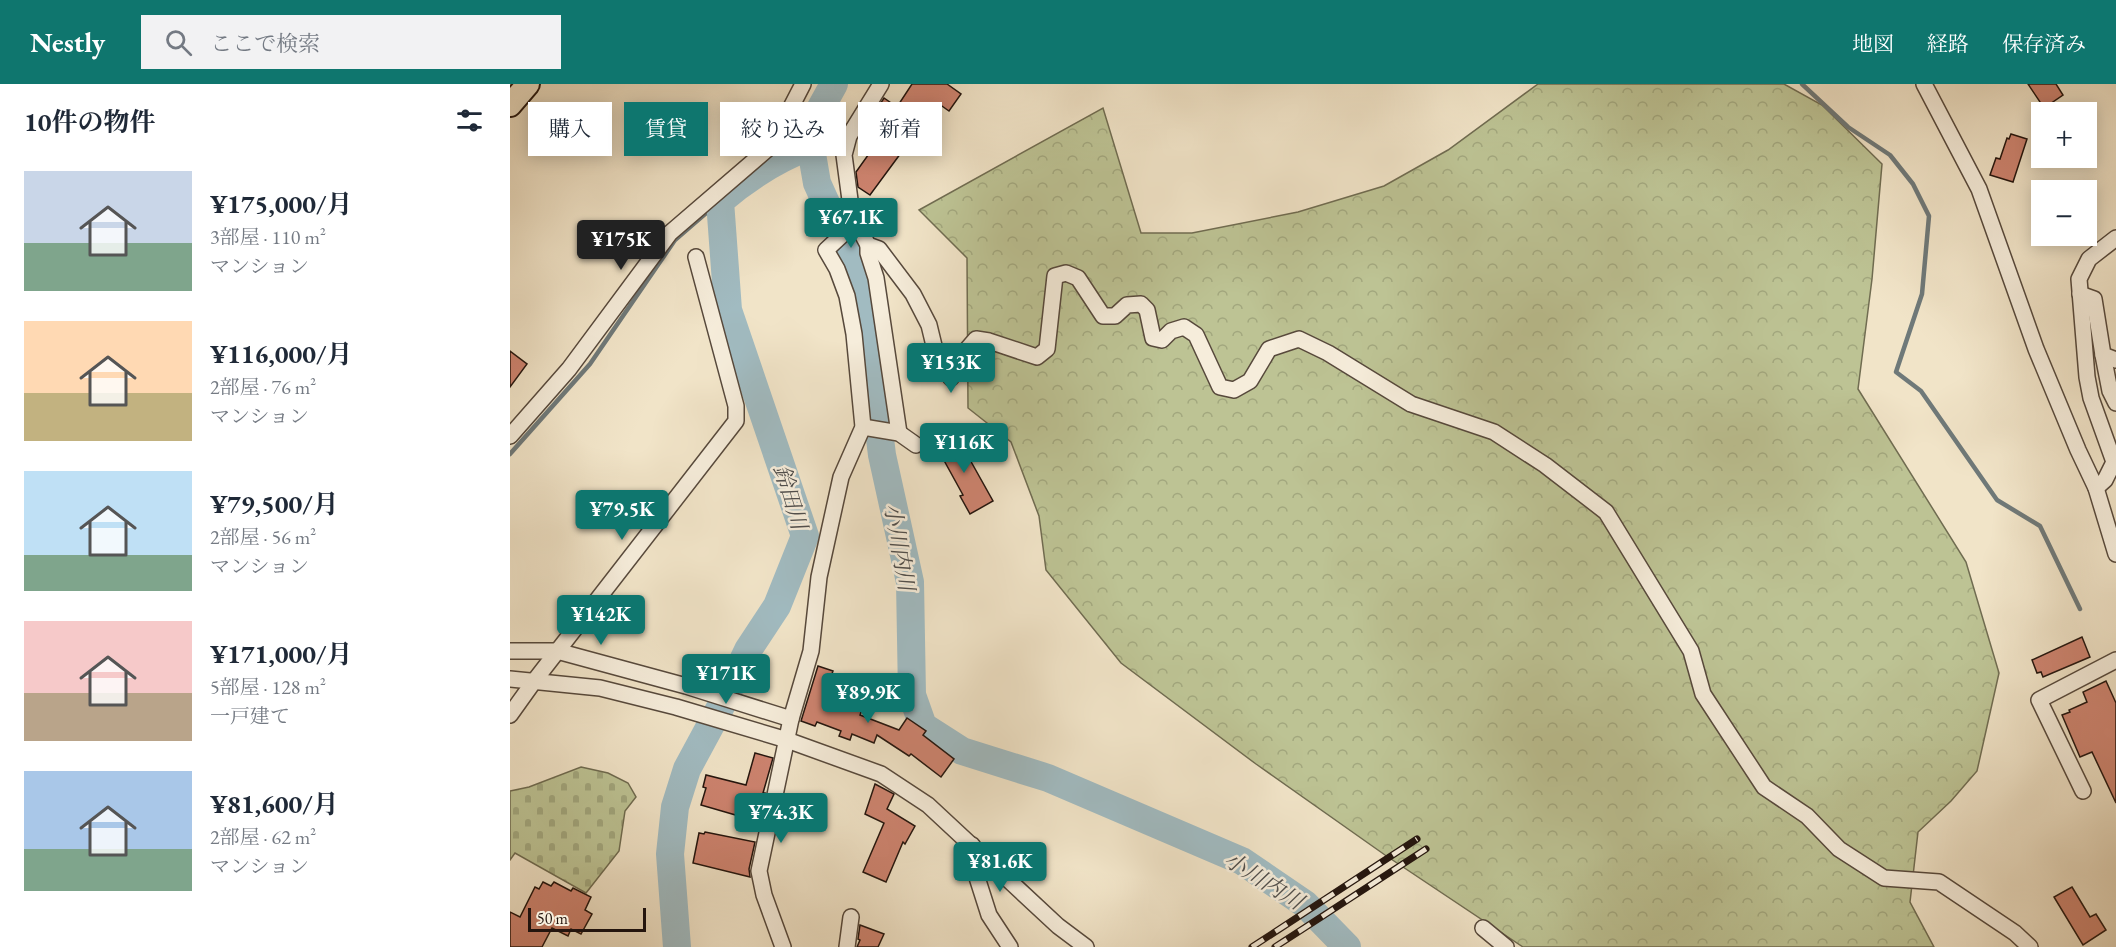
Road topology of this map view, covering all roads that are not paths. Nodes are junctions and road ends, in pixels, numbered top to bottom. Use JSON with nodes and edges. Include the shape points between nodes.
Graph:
{"nodes":[{"id":1,"x":528,"y":84,"type":"edge"},
{"id":2,"x":803,"y":84,"type":"edge"},
{"id":3,"x":881,"y":84,"type":"edge"},
{"id":4,"x":1924,"y":84,"type":"edge"},
{"id":5,"x":510,"y":105,"type":"edge"},
{"id":6,"x":855,"y":224,"type":"junction"},
{"id":7,"x":2116,"y":238,"type":"edge"},
{"id":8,"x":868,"y":245,"type":"junction"},
{"id":9,"x":696,"y":257,"type":"dead end"},
{"id":10,"x":2080,"y":294,"type":"junction"},
{"id":11,"x":2109,"y":358,"type":"edge"},
{"id":12,"x":2116,"y":403,"type":"edge"},
{"id":13,"x":866,"y":428,"type":"junction"},
{"id":14,"x":899,"y":433,"type":"junction"},
{"id":15,"x":510,"y":436,"type":"edge"},
{"id":16,"x":916,"y":445,"type":"dead end"},
{"id":17,"x":2096,"y":488,"type":"junction"},
{"id":18,"x":2116,"y":554,"type":"edge"},
{"id":19,"x":510,"y":651,"type":"edge"},
{"id":20,"x":557,"y":651,"type":"junction"},
{"id":21,"x":2116,"y":660,"type":"edge"},
{"id":22,"x":510,"y":679,"type":"edge"},
{"id":23,"x":534,"y":680,"type":"junction"},
{"id":24,"x":510,"y":715,"type":"edge"},
{"id":25,"x":791,"y":719,"type":"junction"},
{"id":26,"x":787,"y":740,"type":"junction"},
{"id":27,"x":2084,"y":791,"type":"dead end"},
{"id":28,"x":972,"y":845,"type":"junction"},
{"id":29,"x":851,"y":917,"type":"dead end"},
{"id":30,"x":1484,"y":928,"type":"dead end"},
{"id":31,"x":783,"y":947,"type":"edge"},
{"id":32,"x":847,"y":947,"type":"edge"},
{"id":33,"x":1010,"y":947,"type":"edge"},
{"id":34,"x":1086,"y":947,"type":"edge"},
{"id":35,"x":1506,"y":947,"type":"edge"},
{"id":36,"x":2030,"y":947,"type":"edge"}],
"edges":[{"from":1,"to":5,"type":"highway"},
{"from":2,"to":15,"type":"street","via":[[771,146],[670,233],[569,369]]},
{"from":3,"to":6,"type":"street","via":[[849,136],[844,155],[848,200]]},
{"from":4,"to":17,"type":"street","via":[[1979,189],[2036,349]]},
{"from":6,"to":8,"type":"street"},
{"from":6,"to":13,"type":"street","via":[[826,250],[847,296]]},
{"from":7,"to":10,"type":"street","via":[[2090,259],[2079,279]]},
{"from":8,"to":14,"type":"street"},
{"from":8,"to":36,"type":"street","via":[[879,249],[913,294],[929,325],[937,358],[951,378],[976,339],[1037,357],[1047,349],[1055,276],[1066,273],[1077,278],[1103,316],[1115,316],[1127,305],[1141,304],[1147,310],[1153,338],[1162,340],[1171,331],[1184,327],[1196,335],[1220,387],[1234,390],[1250,381],[1269,349],[1299,339],[1411,404],[1494,432],[1606,512],[1691,651],[1703,694],[1764,787],[1807,816],[1839,849],[1884,878],[1940,882]]},
{"from":9,"to":20,"type":"street","via":[[736,406],[736,421]]},
{"from":10,"to":11,"type":"street","via":[[2094,299]]},
{"from":10,"to":17,"type":"street","via":[[2089,388],[2114,462]]},
{"from":11,"to":12,"type":"street","via":[[2110,391]]},
{"from":13,"to":14,"type":"street"},
{"from":13,"to":25,"type":"street","via":[[841,477],[819,577],[811,651]]},
{"from":14,"to":16,"type":"street"},
{"from":17,"to":18,"type":"street"},
{"from":19,"to":20,"type":"street"},
{"from":20,"to":23,"type":"street"},
{"from":20,"to":25,"type":"street"},
{"from":21,"to":27,"type":"street","via":[[2039,700]]},
{"from":22,"to":23,"type":"street"},
{"from":23,"to":24,"type":"street"},
{"from":23,"to":26,"type":"street","via":[[600,688]]},
{"from":25,"to":26,"type":"street"},
{"from":26,"to":28,"type":"street","via":[[881,774],[928,805]]},
{"from":26,"to":31,"type":"street","via":[[759,872]]},
{"from":28,"to":33,"type":"street","via":[[974,868],[989,915]]},
{"from":28,"to":34,"type":"street","via":[[1058,926]]},
{"from":29,"to":32,"type":"street"},
{"from":30,"to":35,"type":"street"}]}
